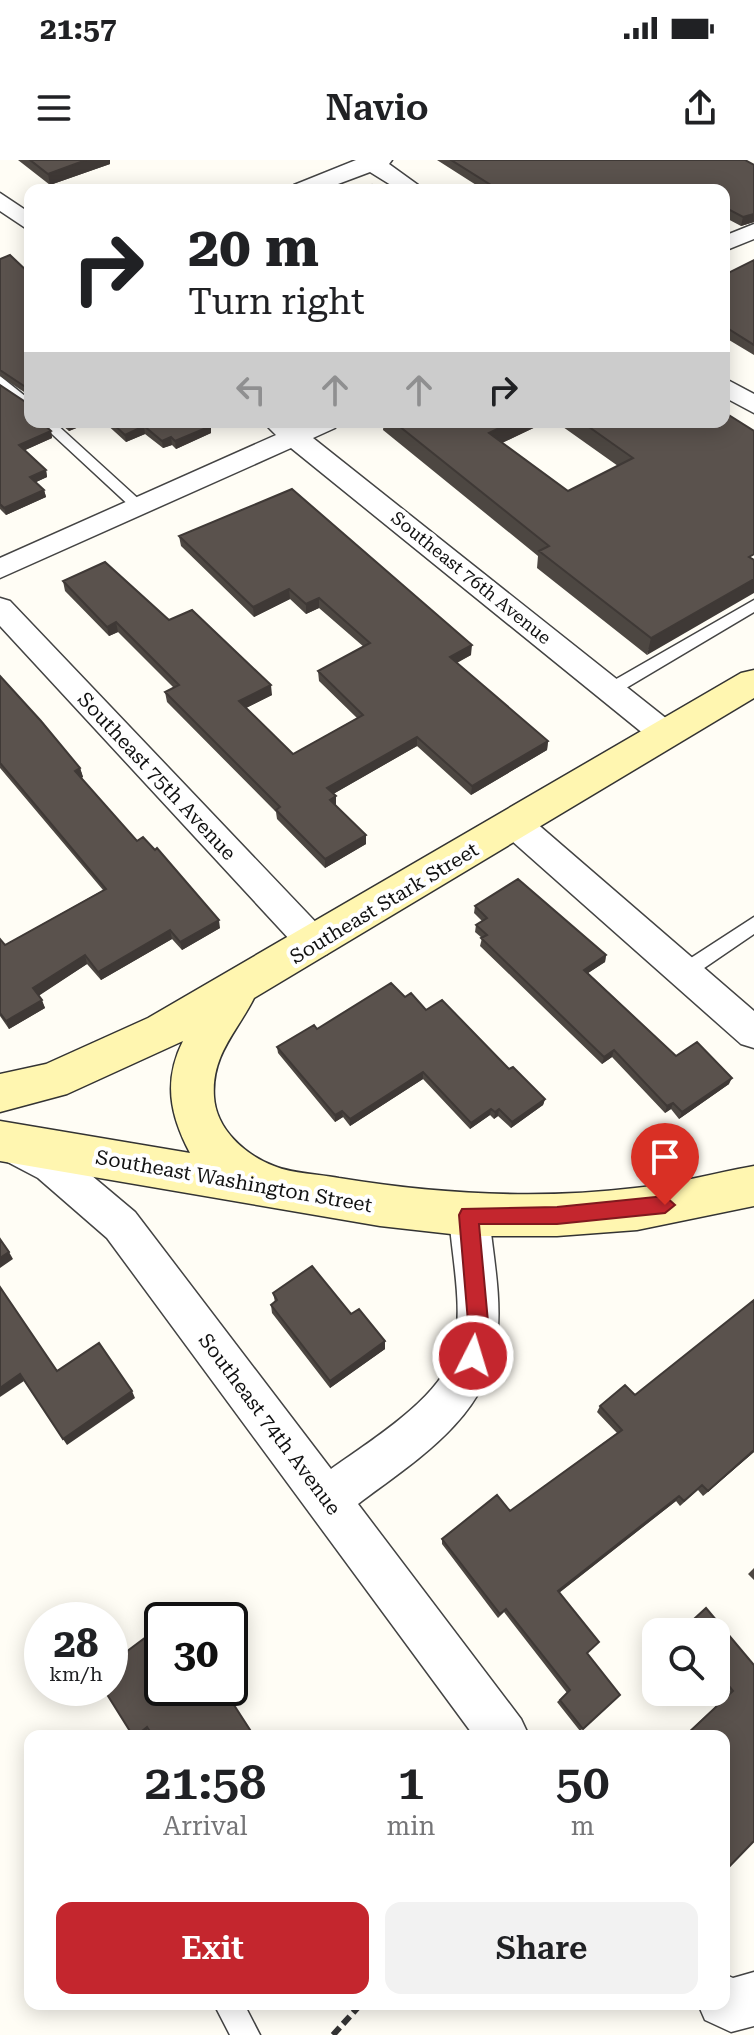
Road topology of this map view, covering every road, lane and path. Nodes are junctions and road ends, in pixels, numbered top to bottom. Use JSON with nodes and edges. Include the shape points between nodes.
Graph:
{"nodes":[{"id":1,"x":374,"y":161,"type":"edge"},
{"id":2,"x":317,"y":184,"type":"edge"},
{"id":3,"x":406,"y":184,"type":"edge"},
{"id":4,"x":0,"y":200,"type":"edge"},
{"id":5,"x":24,"y":219,"type":"edge"},
{"id":6,"x":24,"y":221,"type":"edge"},
{"id":7,"x":0,"y":226,"type":"edge"},
{"id":8,"x":754,"y":231,"type":"edge"},
{"id":9,"x":730,"y":241,"type":"edge"},
{"id":10,"x":0,"y":380,"type":"edge"},
{"id":11,"x":730,"y":390,"type":"edge"},
{"id":12,"x":24,"y":402,"type":"edge"},
{"id":13,"x":754,"y":405,"type":"edge"},
{"id":14,"x":53,"y":428,"type":"edge"},
{"id":15,"x":285,"y":429,"type":"edge"},
{"id":16,"x":138,"y":506,"type":"junction"},
{"id":17,"x":0,"y":569,"type":"edge"},
{"id":18,"x":754,"y":605,"type":"edge"},
{"id":19,"x":0,"y":608,"type":"edge"},
{"id":20,"x":754,"y":682,"type":"edge"},
{"id":21,"x":610,"y":690,"type":"junction"},
{"id":22,"x":666,"y":735,"type":"junction"},
{"id":23,"x":515,"y":824,"type":"junction"},
{"id":24,"x":754,"y":924,"type":"edge"},
{"id":25,"x":315,"y":944,"type":"junction"},
{"id":26,"x":684,"y":972,"type":"junction"},
{"id":27,"x":241,"y":988,"type":"junction"},
{"id":28,"x":754,"y":1033,"type":"edge"},
{"id":29,"x":0,"y":1093,"type":"edge"},
{"id":30,"x":4,"y":1142,"type":"edge"},
{"id":31,"x":754,"y":1186,"type":"edge"},
{"id":32,"x":271,"y":1187,"type":"junction"},
{"id":33,"x":469,"y":1215,"type":"junction"},
{"id":34,"x":327,"y":1500,"type":"junction"},
{"id":35,"x":500,"y":1730,"type":"edge"},
{"id":36,"x":231,"y":2010,"type":"edge"},
{"id":37,"x":356,"y":2010,"type":"edge"},
{"id":38,"x":246,"y":2035,"type":"edge"},
{"id":39,"x":333,"y":2035,"type":"edge"}],
"edges":[{"from":1,"to":2,"type":"street"},
{"from":1,"to":3,"type":"street"},
{"from":4,"to":5,"type":"street"},
{"from":6,"to":7,"type":"street"},
{"from":8,"to":9,"type":"street"},
{"from":10,"to":12,"type":"lane"},
{"from":11,"to":13,"type":"street"},
{"from":14,"to":16,"type":"lane"},
{"from":15,"to":16,"type":"street"},
{"from":15,"to":21,"type":"street","name":"Southeast 76th Avenue"},
{"from":16,"to":17,"type":"street"},
{"from":18,"to":21,"type":"lane"},
{"from":19,"to":25,"type":"street","name":"Southeast 75th Avenue"},
{"from":20,"to":22,"type":"main road","name":"Southeast Stark Street"},
{"from":21,"to":22,"type":"street","name":"Southeast 76th Avenue"},
{"from":22,"to":23,"type":"main road","name":"Southeast Stark Street"},
{"from":23,"to":25,"type":"main road","name":"Southeast Stark Street"},
{"from":23,"to":26,"type":"street"},
{"from":24,"to":26,"type":"lane"},
{"from":25,"to":27,"type":"main road","name":"Southeast Stark Street"},
{"from":26,"to":28,"type":"street"},
{"from":27,"to":29,"type":"main road","name":"Southeast Stark Street","via":[[111,1056],[52,1081]]},
{"from":27,"to":32,"type":"main road","via":[[199,1047],[190,1073],[190,1099],[211,1147],[236,1171]]},
{"from":30,"to":32,"type":"main road","name":"Southeast Washington Street"},
{"from":30,"to":34,"type":"street","name":"Southeast 74th Avenue","via":[[52,1166],[121,1225]]},
{"from":31,"to":33,"type":"main road","name":"Southeast Washington Street","via":[[637,1209]]},
{"from":32,"to":33,"type":"main road","name":"Southeast Washington Street"},
{"from":33,"to":34,"type":"street","via":[[478,1322],[462,1387],[437,1414]]},
{"from":34,"to":35,"type":"street","name":"Southeast 74th Avenue"},
{"from":36,"to":38,"type":"lane"},
{"from":37,"to":39,"type":"path"}]}
